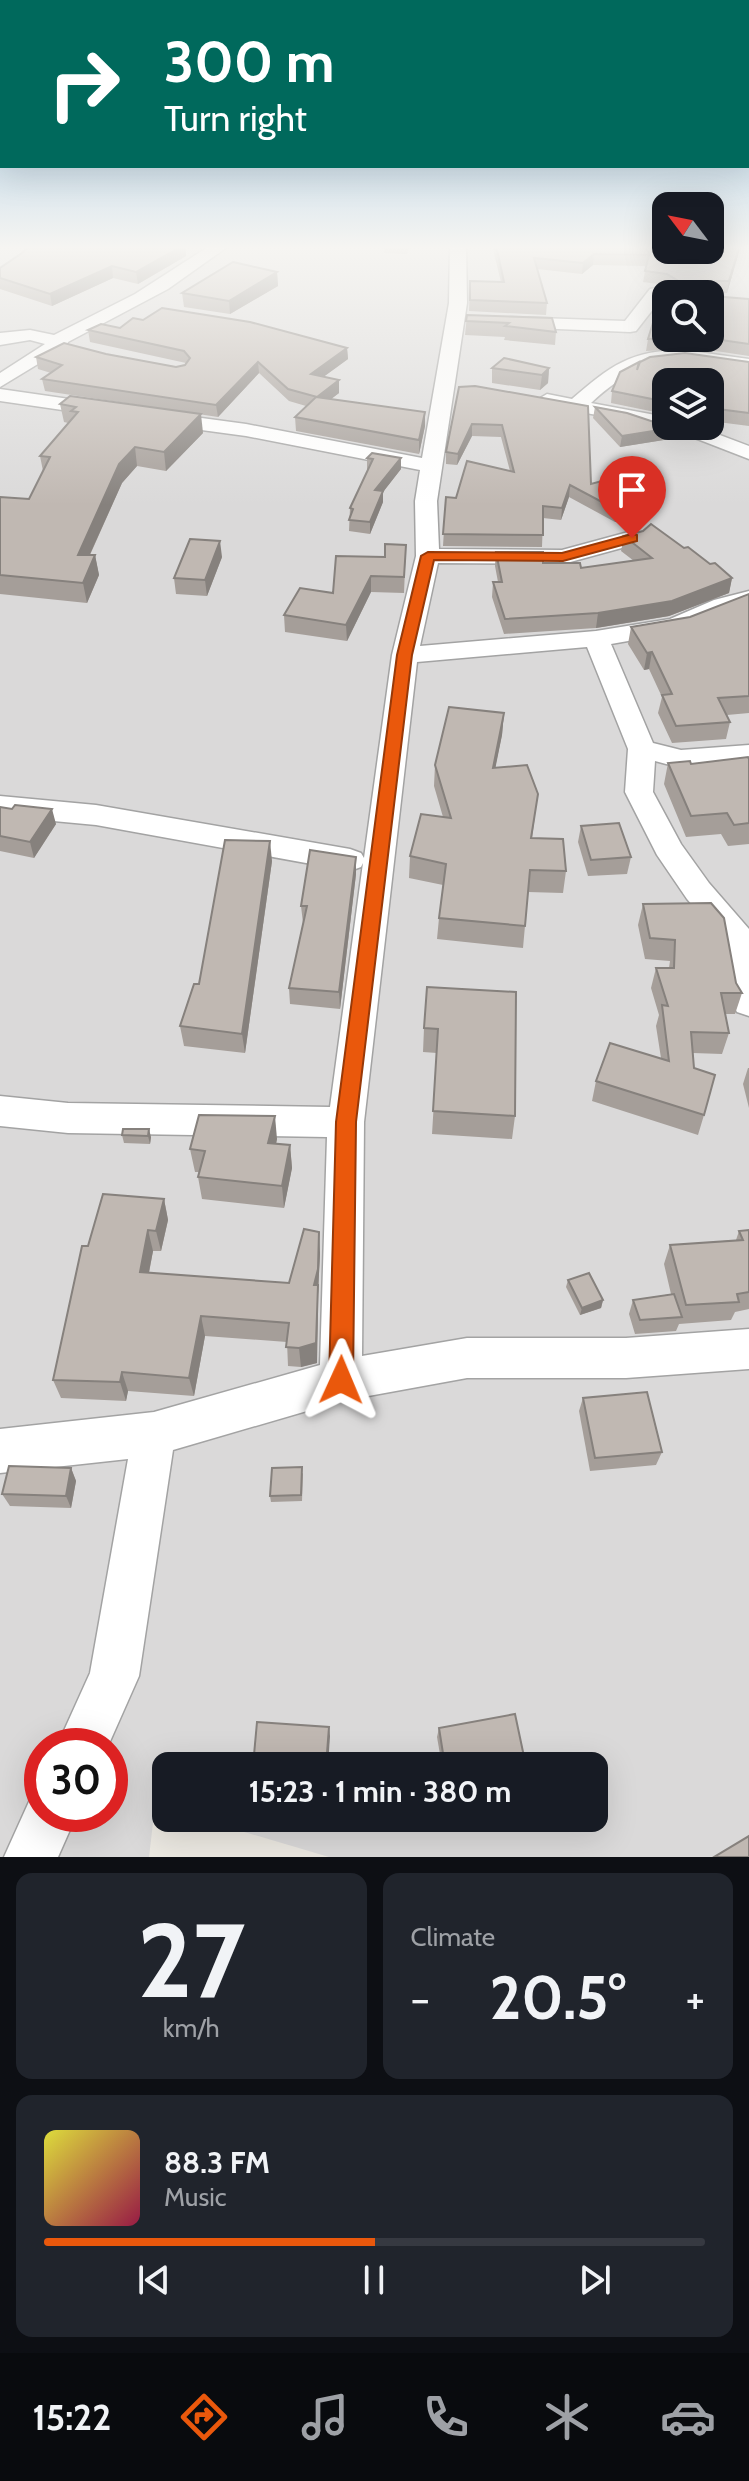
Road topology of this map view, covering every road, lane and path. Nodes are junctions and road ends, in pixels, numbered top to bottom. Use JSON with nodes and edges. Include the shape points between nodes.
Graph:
{"nodes":[{"id":1,"x":78,"y":332,"type":"edge"},
{"id":2,"x":468,"y":332,"type":"edge"},
{"id":3,"x":0,"y":339,"type":"edge"},
{"id":4,"x":57,"y":342,"type":"junction"},
{"id":5,"x":84,"y":350,"type":"edge"},
{"id":6,"x":749,"y":365,"type":"edge"},
{"id":7,"x":0,"y":381,"type":"edge"},
{"id":8,"x":0,"y":395,"type":"edge"},
{"id":9,"x":533,"y":398,"type":"edge"},
{"id":10,"x":577,"y":405,"type":"junction"},
{"id":11,"x":652,"y":420,"type":"edge"},
{"id":12,"x":714,"y":440,"type":"edge"},
{"id":13,"x":749,"y":453,"type":"edge"},
{"id":14,"x":431,"y":466,"type":"junction"},
{"id":15,"x":632,"y":538,"type":"edge"},
{"id":16,"x":428,"y":556,"type":"junction"},
{"id":17,"x":749,"y":598,"type":"edge"},
{"id":18,"x":596,"y":639,"type":"junction"},
{"id":19,"x":405,"y":655,"type":"junction"},
{"id":20,"x":642,"y":749,"type":"junction"},
{"id":21,"x":749,"y":754,"type":"edge"},
{"id":22,"x":0,"y":806,"type":"edge"},
{"id":23,"x":377,"y":864,"type":"junction"},
{"id":24,"x":743,"y":935,"type":"edge"},
{"id":25,"x":749,"y":1003,"type":"edge"},
{"id":26,"x":0,"y":1111,"type":"edge"},
{"id":27,"x":346,"y":1122,"type":"junction"},
{"id":28,"x":749,"y":1349,"type":"edge"},
{"id":29,"x":341,"y":1380,"type":"junction"},
{"id":30,"x":154,"y":1434,"type":"junction"},
{"id":31,"x":0,"y":1451,"type":"edge"},
{"id":32,"x":90,"y":1728,"type":"edge"},
{"id":33,"x":43,"y":1832,"type":"edge"},
{"id":34,"x":31,"y":1857,"type":"edge"}],
"edges":[{"from":1,"to":4,"type":"street"},
{"from":2,"to":14,"type":"street"},
{"from":3,"to":4,"type":"street","via":[[30,335]]},
{"from":4,"to":5,"type":"street"},
{"from":4,"to":7,"type":"street"},
{"from":6,"to":10,"type":"street","via":[[671,357],[639,361],[621,367]]},
{"from":8,"to":14,"type":"street","via":[[246,430]]},
{"from":9,"to":10,"type":"street"},
{"from":10,"to":11,"type":"street"},
{"from":12,"to":13,"type":"street"},
{"from":14,"to":16,"type":"street"},
{"from":15,"to":16,"type":"street","via":[[563,557]]},
{"from":16,"to":19,"type":"street"},
{"from":17,"to":18,"type":"street","via":[[676,626]]},
{"from":18,"to":19,"type":"street"},
{"from":18,"to":20,"type":"street"},
{"from":19,"to":23,"type":"street"},
{"from":20,"to":21,"type":"street","via":[[681,759]]},
{"from":20,"to":24,"type":"street","via":[[639,792],[668,848],[698,891]]},
{"from":22,"to":23,"type":"street","via":[[96,815]]},
{"from":23,"to":27,"type":"street"},
{"from":24,"to":25,"type":"street"},
{"from":26,"to":27,"type":"street","via":[[68,1118]]},
{"from":27,"to":29,"type":"street"},
{"from":28,"to":29,"type":"street","via":[[626,1358],[467,1358]]},
{"from":29,"to":30,"type":"street"},
{"from":30,"to":31,"type":"street"},
{"from":30,"to":32,"type":"street","via":[[114,1676]]},
{"from":33,"to":34,"type":"street"}]}
